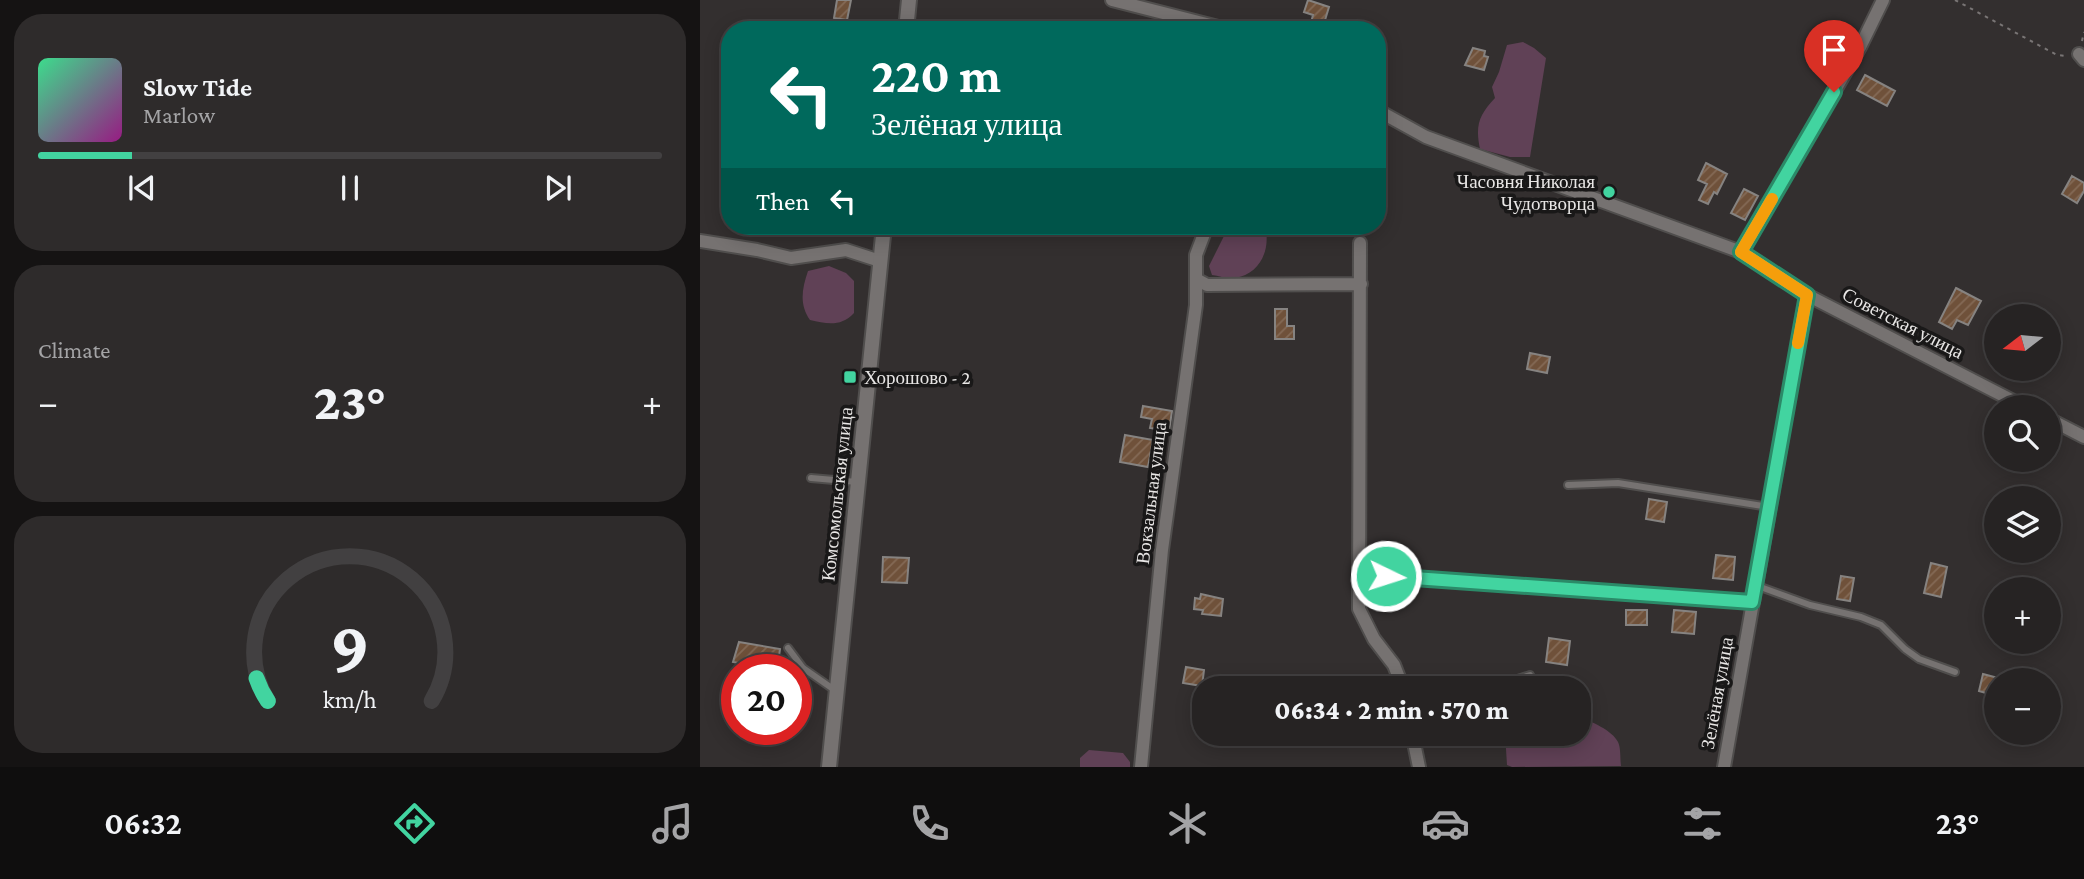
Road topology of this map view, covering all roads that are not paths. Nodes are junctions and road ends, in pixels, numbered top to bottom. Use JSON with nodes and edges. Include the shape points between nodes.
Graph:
{"nodes":[{"id":1,"x":909,"y":0,"type":"edge"},
{"id":2,"x":1112,"y":0,"type":"edge"},
{"id":3,"x":1883,"y":0,"type":"edge"},
{"id":4,"x":907,"y":21,"type":"edge"},
{"id":5,"x":1195,"y":21,"type":"edge"},
{"id":6,"x":1386,"y":115,"type":"edge"},
{"id":7,"x":883,"y":235,"type":"edge"},
{"id":8,"x":1204,"y":235,"type":"edge"},
{"id":9,"x":700,"y":241,"type":"edge"},
{"id":10,"x":1360,"y":243,"type":"dead end"},
{"id":11,"x":1741,"y":252,"type":"junction"},
{"id":12,"x":880,"y":261,"type":"junction"},
{"id":13,"x":1196,"y":279,"type":"junction"},
{"id":14,"x":1360,"y":284,"type":"junction"},
{"id":15,"x":1807,"y":295,"type":"junction"},
{"id":16,"x":2002,"y":395,"type":"edge"},
{"id":17,"x":2061,"y":425,"type":"edge"},
{"id":18,"x":2084,"y":437,"type":"edge"},
{"id":19,"x":810,"y":478,"type":"dead end"},
{"id":20,"x":858,"y":482,"type":"junction"},
{"id":21,"x":1567,"y":485,"type":"dead end"},
{"id":22,"x":1769,"y":507,"type":"junction"},
{"id":23,"x":1360,"y":575,"type":"junction"},
{"id":24,"x":1755,"y":585,"type":"junction"},
{"id":25,"x":1752,"y":602,"type":"junction"},
{"id":26,"x":788,"y":648,"type":"dead end"},
{"id":27,"x":1955,"y":672,"type":"dead end"},
{"id":28,"x":1530,"y":675,"type":"dead end"},
{"id":29,"x":1399,"y":676,"type":"edge"},
{"id":30,"x":1527,"y":676,"type":"edge"},
{"id":31,"x":836,"y":691,"type":"junction"},
{"id":32,"x":1415,"y":746,"type":"edge"},
{"id":33,"x":829,"y":767,"type":"edge"},
{"id":34,"x":1141,"y":767,"type":"edge"},
{"id":35,"x":1419,"y":767,"type":"edge"},
{"id":36,"x":1724,"y":767,"type":"edge"}],
"edges":[{"from":1,"to":4,"type":"street"},
{"from":2,"to":5,"type":"street"},
{"from":3,"to":11,"type":"street"},
{"from":6,"to":11,"type":"street","name":"Советская улица","via":[[1426,137]]},
{"from":7,"to":12,"type":"street","name":"Комсомольская улица"},
{"from":8,"to":13,"type":"street","name":"Вокзальная улица","via":[[1196,255]]},
{"from":9,"to":12,"type":"street","via":[[791,258],[846,250]]},
{"from":10,"to":14,"type":"street"},
{"from":11,"to":15,"type":"street","name":"Советская улица"},
{"from":12,"to":20,"type":"street","name":"Комсомольская улица"},
{"from":13,"to":14,"type":"street","via":[[1208,285]]},
{"from":13,"to":34,"type":"street","name":"Вокзальная улица"},
{"from":14,"to":23,"type":"street"},
{"from":15,"to":16,"type":"street","name":"Советская улица"},
{"from":15,"to":22,"type":"street","name":"Зелёная улица"},
{"from":17,"to":18,"type":"street"},
{"from":19,"to":20,"type":"lane"},
{"from":20,"to":31,"type":"street","name":"Комсомольская улица"},
{"from":21,"to":22,"type":"lane","via":[[1618,483]]},
{"from":22,"to":24,"type":"street","name":"Зелёная улица"},
{"from":23,"to":25,"type":"lane"},
{"from":23,"to":29,"type":"street","via":[[1359,609],[1364,624]]},
{"from":24,"to":25,"type":"street","name":"Зелёная улица"},
{"from":24,"to":27,"type":"lane","via":[[1881,625],[1919,659]]},
{"from":25,"to":36,"type":"street","name":"Зелёная улица"},
{"from":26,"to":31,"type":"lane","via":[[803,667]]},
{"from":28,"to":30,"type":"lane"},
{"from":31,"to":33,"type":"street","name":"Комсомольская улица"},
{"from":32,"to":35,"type":"street"}]}
